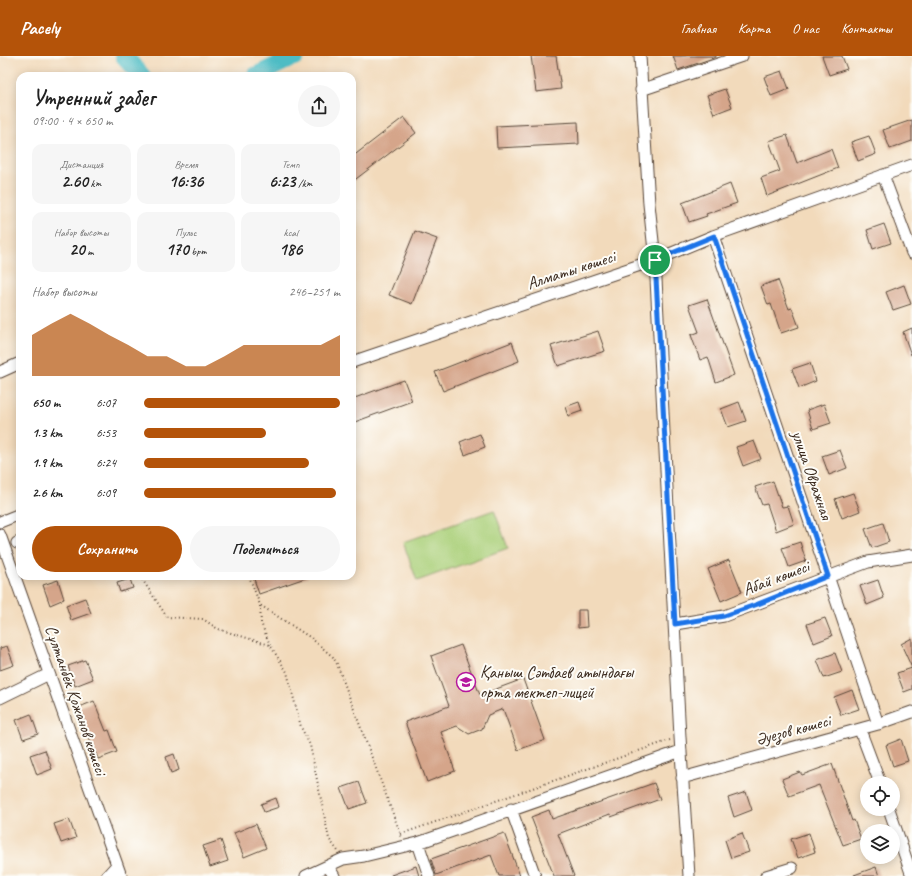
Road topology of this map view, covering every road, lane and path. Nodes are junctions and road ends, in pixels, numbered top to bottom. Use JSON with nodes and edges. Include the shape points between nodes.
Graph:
{"nodes":[{"id":1,"x":640,"y":56,"type":"edge"},
{"id":2,"x":742,"y":56,"type":"edge"},
{"id":3,"x":641,"y":90,"type":"junction"},
{"id":4,"x":912,"y":165,"type":"edge"},
{"id":5,"x":884,"y":175,"type":"junction"},
{"id":6,"x":714,"y":236,"type":"junction"},
{"id":7,"x":912,"y":253,"type":"edge"},
{"id":8,"x":655,"y":260,"type":"junction"},
{"id":9,"x":356,"y":361,"type":"edge"},
{"id":10,"x":16,"y":365,"type":"edge"},
{"id":11,"x":0,"y":372,"type":"edge"},
{"id":12,"x":16,"y":516,"type":"edge"},
{"id":13,"x":0,"y":522,"type":"edge"},
{"id":14,"x":0,"y":535,"type":"edge"},
{"id":15,"x":912,"y":555,"type":"edge"},
{"id":16,"x":828,"y":576,"type":"junction"},
{"id":17,"x":143,"y":580,"type":"edge"},
{"id":18,"x":250,"y":580,"type":"edge"},
{"id":19,"x":260,"y":606,"type":"junction"},
{"id":20,"x":675,"y":624,"type":"junction"},
{"id":21,"x":270,"y":645,"type":"junction"},
{"id":22,"x":49,"y":674,"type":"junction"},
{"id":23,"x":0,"y":698,"type":"edge"},
{"id":24,"x":912,"y":712,"type":"edge"},
{"id":25,"x":878,"y":724,"type":"junction"},
{"id":26,"x":860,"y":730,"type":"junction"},
{"id":27,"x":680,"y":737,"type":"junction"},
{"id":28,"x":681,"y":751,"type":"junction"},
{"id":29,"x":877,"y":776,"type":"edge"},
{"id":30,"x":682,"y":778,"type":"junction"},
{"id":31,"x":511,"y":809,"type":"junction"},
{"id":32,"x":891,"y":816,"type":"edge"},
{"id":33,"x":401,"y":834,"type":"junction"},
{"id":34,"x":418,"y":843,"type":"junction"},
{"id":35,"x":404,"y":846,"type":"junction"},
{"id":36,"x":343,"y":859,"type":"junction"},
{"id":37,"x":117,"y":865,"type":"junction"},
{"id":38,"x":328,"y":866,"type":"junction"},
{"id":39,"x":792,"y":868,"type":"dead end"},
{"id":40,"x":107,"y":876,"type":"edge"},
{"id":41,"x":121,"y":876,"type":"edge"},
{"id":42,"x":306,"y":876,"type":"edge"},
{"id":43,"x":334,"y":876,"type":"edge"},
{"id":44,"x":429,"y":876,"type":"edge"},
{"id":45,"x":535,"y":876,"type":"edge"},
{"id":46,"x":689,"y":876,"type":"edge"},
{"id":47,"x":766,"y":876,"type":"edge"},
{"id":48,"x":912,"y":876,"type":"edge"}],
"edges":[{"from":1,"to":3,"type":"street"},
{"from":2,"to":3,"type":"street"},
{"from":3,"to":8,"type":"street"},
{"from":4,"to":5,"type":"street","name":"Алматы көшесі"},
{"from":5,"to":6,"type":"street","name":"Алматы көшесі"},
{"from":5,"to":7,"type":"street"},
{"from":6,"to":8,"type":"street","name":"Алматы көшесі"},
{"from":6,"to":16,"type":"street","name":"улица Овражная"},
{"from":8,"to":9,"type":"street","name":"Алматы көшесі"},
{"from":8,"to":20,"type":"street"},
{"from":10,"to":11,"type":"street"},
{"from":12,"to":13,"type":"street"},
{"from":14,"to":22,"type":"street","name":"Сұлтанбек Қожанов көшесі"},
{"from":15,"to":16,"type":"street","name":"Абай көшесі","via":[[868,562]]},
{"from":16,"to":20,"type":"street","name":"Абай көшесі","via":[[724,616]]},
{"from":16,"to":25,"type":"street","name":"улица Овражная"},
{"from":17,"to":21,"type":"path","via":[[167,616],[203,619],[218,629]]},
{"from":18,"to":19,"type":"path"},
{"from":19,"to":21,"type":"path","via":[[261,623]]},
{"from":19,"to":33,"type":"path","via":[[311,638],[333,657]]},
{"from":20,"to":27,"type":"street"},
{"from":21,"to":36,"type":"path","via":[[287,672],[301,727],[310,745],[329,839]]},
{"from":22,"to":23,"type":"street"},
{"from":22,"to":37,"type":"street","name":"Сұлтанбек Қожанов көшесі"},
{"from":24,"to":25,"type":"street","name":"Әуезов көшесі"},
{"from":25,"to":26,"type":"street","name":"Әуезов көшесі"},
{"from":26,"to":29,"type":"street"},
{"from":26,"to":30,"type":"street","name":"Әуезов көшесі"},
{"from":27,"to":28,"type":"street"},
{"from":27,"to":33,"type":"path"},
{"from":28,"to":30,"type":"street"},
{"from":28,"to":31,"type":"street"},
{"from":30,"to":46,"type":"street"},
{"from":31,"to":34,"type":"street"},
{"from":31,"to":45,"type":"street"},
{"from":32,"to":48,"type":"street"},
{"from":33,"to":35,"type":"path"},
{"from":34,"to":35,"type":"street"},
{"from":34,"to":44,"type":"street"},
{"from":35,"to":36,"type":"street"},
{"from":36,"to":38,"type":"street"},
{"from":37,"to":40,"type":"street"},
{"from":37,"to":41,"type":"street","name":"Сұлтанбек Қожанов көшесі"},
{"from":38,"to":42,"type":"street"},
{"from":38,"to":43,"type":"street"},
{"from":39,"to":47,"type":"street"}]}
